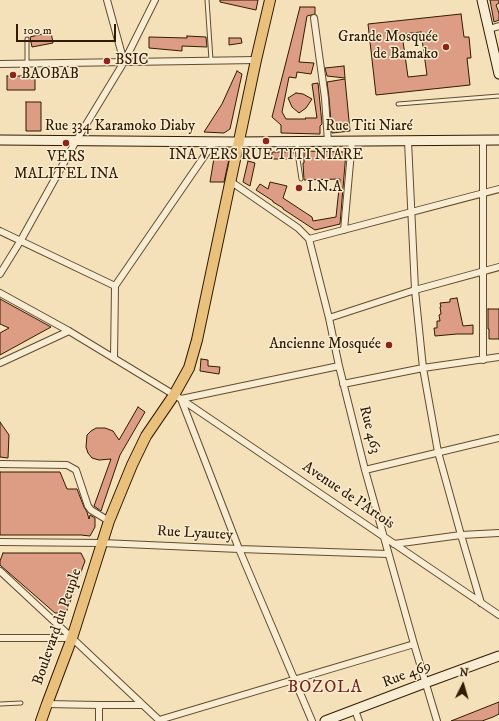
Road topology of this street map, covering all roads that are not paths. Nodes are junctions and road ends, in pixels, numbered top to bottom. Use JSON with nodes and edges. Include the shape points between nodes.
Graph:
{"nodes":[{"id":1,"x":107,"y":0,"type":"edge"},
{"id":2,"x":207,"y":0,"type":"edge"},
{"id":3,"x":270,"y":0,"type":"edge"},
{"id":4,"x":482,"y":0,"type":"edge"},
{"id":5,"x":153,"y":2,"type":"edge"},
{"id":6,"x":314,"y":18,"type":"dead end"},
{"id":7,"x":499,"y":26,"type":"edge"},
{"id":8,"x":489,"y":29,"type":"junction"},
{"id":9,"x":27,"y":39,"type":"dead end"},
{"id":10,"x":256,"y":60,"type":"junction"},
{"id":11,"x":211,"y":61,"type":"junction"},
{"id":12,"x":124,"y":62,"type":"junction"},
{"id":13,"x":0,"y":64,"type":"edge"},
{"id":14,"x":27,"y":64,"type":"junction"},
{"id":15,"x":499,"y":74,"type":"edge"},
{"id":16,"x":499,"y":96,"type":"edge"},
{"id":17,"x":398,"y":104,"type":"dead end"},
{"id":18,"x":0,"y":140,"type":"edge"},
{"id":19,"x":499,"y":140,"type":"edge"},
{"id":20,"x":76,"y":141,"type":"junction"},
{"id":21,"x":352,"y":141,"type":"junction"},
{"id":22,"x":408,"y":141,"type":"junction"},
{"id":23,"x":483,"y":141,"type":"junction"},
{"id":24,"x":214,"y":142,"type":"junction"},
{"id":25,"x":239,"y":142,"type":"junction"},
{"id":26,"x":297,"y":142,"type":"junction"},
{"id":27,"x":328,"y":142,"type":"junction"},
{"id":28,"x":301,"y":179,"type":"dead end"},
{"id":29,"x":230,"y":181,"type":"junction"},
{"id":30,"x":499,"y":189,"type":"edge"},
{"id":31,"x":483,"y":194,"type":"junction"},
{"id":32,"x":412,"y":212,"type":"junction"},
{"id":33,"x":344,"y":230,"type":"junction"},
{"id":34,"x":0,"y":231,"type":"edge"},
{"id":35,"x":309,"y":239,"type":"junction"},
{"id":36,"x":21,"y":240,"type":"junction"},
{"id":37,"x":499,"y":268,"type":"edge"},
{"id":38,"x":483,"y":272,"type":"junction"},
{"id":39,"x":0,"y":274,"type":"edge"},
{"id":40,"x":115,"y":286,"type":"junction"},
{"id":41,"x":415,"y":290,"type":"junction"},
{"id":42,"x":0,"y":293,"type":"edge"},
{"id":43,"x":328,"y":318,"type":"junction"},
{"id":44,"x":69,"y":331,"type":"junction"},
{"id":45,"x":499,"y":357,"type":"edge"},
{"id":46,"x":114,"y":358,"type":"junction"},
{"id":47,"x":483,"y":360,"type":"junction"},
{"id":48,"x":0,"y":364,"type":"edge"},
{"id":49,"x":339,"y":366,"type":"junction"},
{"id":50,"x":423,"y":368,"type":"junction"},
{"id":51,"x":343,"y":384,"type":"junction"},
{"id":52,"x":178,"y":397,"type":"junction"},
{"id":53,"x":499,"y":438,"type":"edge"},
{"id":54,"x":438,"y":452,"type":"junction"},
{"id":55,"x":0,"y":464,"type":"edge"},
{"id":56,"x":365,"y":470,"type":"junction"},
{"id":57,"x":109,"y":521,"type":"junction"},
{"id":58,"x":499,"y":533,"type":"edge"},
{"id":59,"x":384,"y":536,"type":"junction"},
{"id":60,"x":460,"y":536,"type":"junction"},
{"id":61,"x":0,"y":542,"type":"edge"},
{"id":62,"x":102,"y":543,"type":"junction"},
{"id":63,"x":394,"y":544,"type":"junction"},
{"id":64,"x":239,"y":549,"type":"junction"},
{"id":65,"x":388,"y":554,"type":"junction"},
{"id":66,"x":0,"y":571,"type":"edge"},
{"id":67,"x":481,"y":603,"type":"junction"},
{"id":68,"x":499,"y":615,"type":"edge"},
{"id":69,"x":0,"y":638,"type":"edge"},
{"id":70,"x":72,"y":638,"type":"junction"},
{"id":71,"x":414,"y":644,"type":"junction"},
{"id":72,"x":499,"y":656,"type":"edge"},
{"id":73,"x":295,"y":680,"type":"junction"},
{"id":74,"x":426,"y":683,"type":"junction"},
{"id":75,"x":0,"y":704,"type":"edge"},
{"id":76,"x":22,"y":704,"type":"dead end"},
{"id":77,"x":47,"y":704,"type":"junction"},
{"id":78,"x":99,"y":705,"type":"junction"},
{"id":79,"x":142,"y":705,"type":"junction"},
{"id":80,"x":355,"y":710,"type":"junction"},
{"id":81,"x":41,"y":721,"type":"edge"},
{"id":82,"x":99,"y":721,"type":"edge"},
{"id":83,"x":160,"y":721,"type":"edge"},
{"id":84,"x":312,"y":721,"type":"edge"},
{"id":85,"x":325,"y":721,"type":"edge"},
{"id":86,"x":359,"y":721,"type":"edge"},
{"id":87,"x":437,"y":721,"type":"edge"}],
"edges":[{"from":1,"to":12,"type":"street"},
{"from":2,"to":11,"type":"lane"},
{"from":3,"to":10,"type":"main road","name":"Boulevard du Peuple"},
{"from":4,"to":8,"type":"main road"},
{"from":5,"to":12,"type":"street"},
{"from":6,"to":27,"type":"street"},
{"from":7,"to":8,"type":"street"},
{"from":8,"to":15,"type":"main road"},
{"from":9,"to":14,"type":"lane"},
{"from":10,"to":11,"type":"street"},
{"from":10,"to":25,"type":"main road","name":"Boulevard du Peuple"},
{"from":11,"to":12,"type":"street"},
{"from":12,"to":14,"type":"street"},
{"from":12,"to":20,"type":"street"},
{"from":13,"to":14,"type":"street"},
{"from":16,"to":17,"type":"lane"},
{"from":18,"to":20,"type":"main road","name":"Rue 334 Karamoko Diaby"},
{"from":19,"to":23,"type":"main road","name":"Rue Titi Niaré"},
{"from":20,"to":24,"type":"main road","name":"Rue 334 Karamoko Diaby"},
{"from":20,"to":36,"type":"street"},
{"from":21,"to":22,"type":"main road","name":"Rue Titi Niaré"},
{"from":21,"to":27,"type":"main road","name":"Rue Titi Niaré"},
{"from":21,"to":33,"type":"street"},
{"from":22,"to":23,"type":"main road","name":"Rue Titi Niaré"},
{"from":22,"to":32,"type":"street"},
{"from":23,"to":31,"type":"street"},
{"from":24,"to":25,"type":"main road","name":"Rue 334 Karamoko Diaby"},
{"from":24,"to":40,"type":"street"},
{"from":25,"to":26,"type":"main road","name":"Rue Titi Niaré"},
{"from":25,"to":29,"type":"main road","name":"Boulevard du Peuple"},
{"from":26,"to":27,"type":"main road","name":"Rue Titi Niaré"},
{"from":26,"to":28,"type":"lane"},
{"from":29,"to":35,"type":"street","via":[[298,228]]},
{"from":29,"to":52,"type":"main road","name":"Boulevard du Peuple","via":[[197,340]]},
{"from":30,"to":31,"type":"street"},
{"from":31,"to":32,"type":"street"},
{"from":31,"to":38,"type":"street"},
{"from":32,"to":33,"type":"street"},
{"from":32,"to":41,"type":"street"},
{"from":33,"to":35,"type":"street"},
{"from":34,"to":36,"type":"street"},
{"from":35,"to":43,"type":"street","name":"Rue 463"},
{"from":36,"to":39,"type":"street"},
{"from":36,"to":40,"type":"street"},
{"from":37,"to":38,"type":"street"},
{"from":38,"to":41,"type":"street"},
{"from":38,"to":47,"type":"street"},
{"from":40,"to":46,"type":"street"},
{"from":41,"to":43,"type":"street"},
{"from":41,"to":50,"type":"street"},
{"from":42,"to":44,"type":"street","name":"Avenue de l'Artois"},
{"from":43,"to":49,"type":"street","name":"Rue 463"},
{"from":44,"to":46,"type":"street","name":"Avenue de l'Artois"},
{"from":44,"to":48,"type":"street"},
{"from":45,"to":47,"type":"street"},
{"from":46,"to":52,"type":"street","name":"Avenue de l'Artois"},
{"from":47,"to":50,"type":"street"},
{"from":49,"to":51,"type":"street","name":"Rue 463"},
{"from":49,"to":52,"type":"street"},
{"from":50,"to":51,"type":"street"},
{"from":50,"to":54,"type":"street"},
{"from":51,"to":56,"type":"street","name":"Rue 463"},
{"from":52,"to":57,"type":"main road","name":"Boulevard du Peuple","via":[[146,436]]},
{"from":52,"to":59,"type":"street","name":"Avenue de l'Artois"},
{"from":52,"to":64,"type":"street"},
{"from":53,"to":54,"type":"street"},
{"from":54,"to":56,"type":"street"},
{"from":54,"to":60,"type":"street"},
{"from":55,"to":57,"type":"street","via":[[67,465],[76,470],[88,506]]},
{"from":56,"to":59,"type":"street","name":"Rue 463"},
{"from":57,"to":62,"type":"main road","name":"Boulevard du Peuple"},
{"from":58,"to":60,"type":"street"},
{"from":59,"to":63,"type":"street","name":"Avenue de l'Artois"},
{"from":59,"to":65,"type":"street","name":"Rue 463"},
{"from":60,"to":63,"type":"street"},
{"from":60,"to":67,"type":"street"},
{"from":61,"to":62,"type":"street","name":"Rue Lyautey"},
{"from":62,"to":64,"type":"street","name":"Rue Lyautey"},
{"from":62,"to":70,"type":"main road","name":"Boulevard du Peuple"},
{"from":63,"to":67,"type":"street","name":"Avenue de l'Artois"},
{"from":64,"to":65,"type":"street","name":"Rue Lyautey"},
{"from":64,"to":73,"type":"street"},
{"from":65,"to":71,"type":"street","name":"Rue 463"},
{"from":66,"to":70,"type":"street"},
{"from":67,"to":68,"type":"street","name":"Avenue de l'Artois"},
{"from":69,"to":70,"type":"street"},
{"from":70,"to":77,"type":"main road","name":"Boulevard du Peuple"},
{"from":70,"to":79,"type":"street"},
{"from":71,"to":73,"type":"street"},
{"from":71,"to":74,"type":"street","name":"Rue 463"},
{"from":72,"to":74,"type":"main road","name":"Rue 469"},
{"from":73,"to":83,"type":"street"},
{"from":73,"to":84,"type":"street"},
{"from":74,"to":80,"type":"main road","name":"Rue 469"},
{"from":74,"to":87,"type":"street","name":"Rue 463"},
{"from":75,"to":76,"type":"lane"},
{"from":77,"to":78,"type":"street"},
{"from":77,"to":81,"type":"main road","name":"Boulevard du Peuple"},
{"from":78,"to":79,"type":"street"},
{"from":78,"to":82,"type":"street"},
{"from":79,"to":83,"type":"street"},
{"from":80,"to":85,"type":"main road","name":"Rue 469"},
{"from":80,"to":86,"type":"street"}]}
